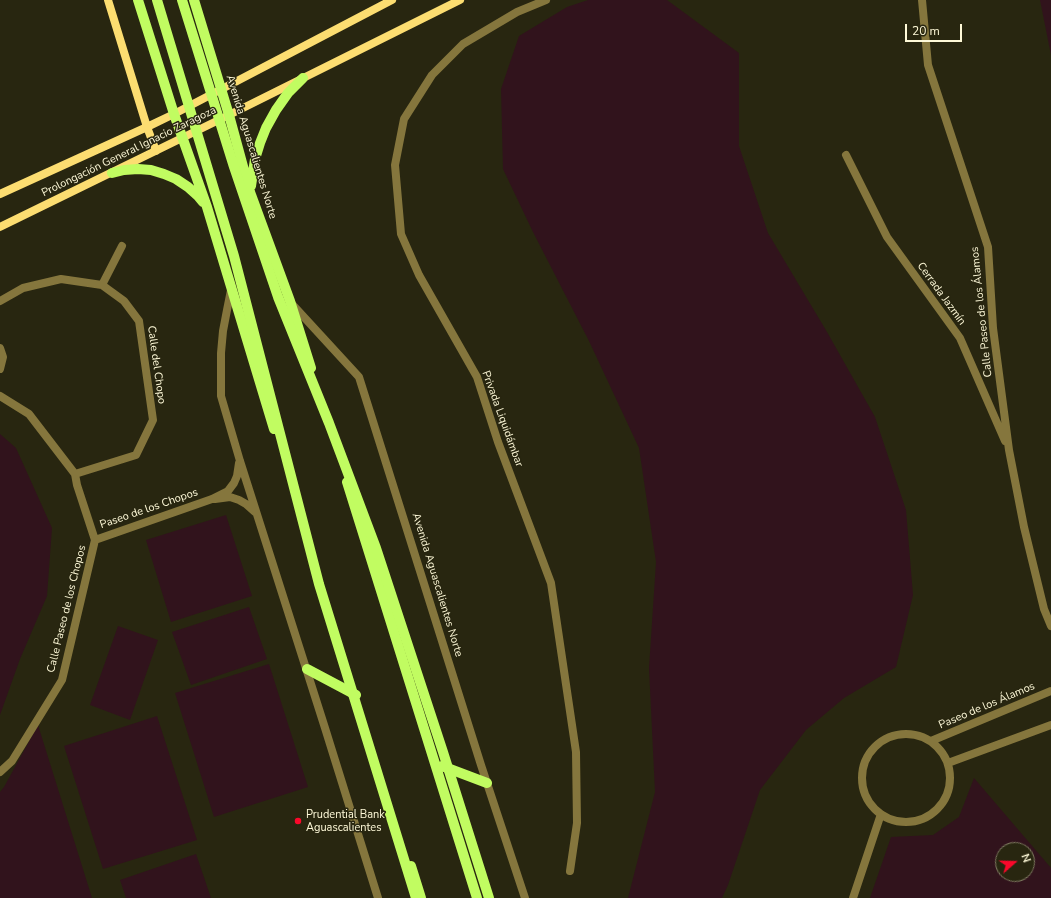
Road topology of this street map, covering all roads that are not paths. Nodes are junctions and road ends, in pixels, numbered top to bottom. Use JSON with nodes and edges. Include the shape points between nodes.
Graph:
{"nodes":[{"id":1,"x":108,"y":0,"type":"edge"},
{"id":2,"x":138,"y":0,"type":"edge"},
{"id":3,"x":157,"y":0,"type":"edge"},
{"id":4,"x":182,"y":0,"type":"edge"},
{"id":5,"x":194,"y":0,"type":"edge"},
{"id":6,"x":392,"y":0,"type":"edge"},
{"id":7,"x":460,"y":0,"type":"edge"},
{"id":8,"x":546,"y":0,"type":"edge"},
{"id":9,"x":922,"y":0,"type":"edge"},
{"id":10,"x":303,"y":78,"type":"junction"},
{"id":11,"x":221,"y":89,"type":"junction"},
{"id":12,"x":174,"y":114,"type":"junction"},
{"id":13,"x":229,"y":115,"type":"junction"},
{"id":14,"x":147,"y":127,"type":"junction"},
{"id":15,"x":182,"y":138,"type":"junction"},
{"id":16,"x":156,"y":151,"type":"junction"},
{"id":17,"x":846,"y":155,"type":"dead end"},
{"id":18,"x":112,"y":173,"type":"junction"},
{"id":19,"x":250,"y":192,"type":"junction"},
{"id":20,"x":0,"y":194,"type":"edge"},
{"id":21,"x":207,"y":207,"type":"junction"},
{"id":22,"x":0,"y":227,"type":"edge"},
{"id":23,"x":122,"y":246,"type":"dead end"},
{"id":24,"x":102,"y":285,"type":"junction"},
{"id":25,"x":232,"y":290,"type":"junction"},
{"id":26,"x":0,"y":301,"type":"edge"},
{"id":27,"x":290,"y":301,"type":"junction"},
{"id":28,"x":0,"y":348,"type":"edge"},
{"id":29,"x":0,"y":369,"type":"edge"},
{"id":30,"x":0,"y":396,"type":"edge"},
{"id":31,"x":1010,"y":450,"type":"junction"},
{"id":32,"x":240,"y":461,"type":"junction"},
{"id":33,"x":75,"y":474,"type":"junction"},
{"id":34,"x":212,"y":499,"type":"junction"},
{"id":35,"x":258,"y":516,"type":"junction"},
{"id":36,"x":95,"y":540,"type":"junction"},
{"id":37,"x":1051,"y":626,"type":"edge"},
{"id":38,"x":306,"y":669,"type":"junction"},
{"id":39,"x":1051,"y":691,"type":"edge"},
{"id":40,"x":356,"y":695,"type":"junction"},
{"id":41,"x":1051,"y":725,"type":"edge"},
{"id":42,"x":931,"y":741,"type":"junction"},
{"id":43,"x":434,"y":763,"type":"junction"},
{"id":44,"x":948,"y":763,"type":"junction"},
{"id":45,"x":0,"y":772,"type":"edge"},
{"id":46,"x":487,"y":782,"type":"junction"},
{"id":47,"x":881,"y":814,"type":"junction"},
{"id":48,"x":570,"y":871,"type":"dead end"},
{"id":49,"x":378,"y":898,"type":"edge"},
{"id":50,"x":416,"y":898,"type":"edge"},
{"id":51,"x":422,"y":898,"type":"edge"},
{"id":52,"x":476,"y":898,"type":"edge"},
{"id":53,"x":489,"y":898,"type":"edge"},
{"id":54,"x":525,"y":898,"type":"edge"},
{"id":55,"x":853,"y":898,"type":"edge"}],
"edges":[{"from":1,"to":14,"type":"street"},
{"from":2,"to":12,"type":"main road"},
{"from":3,"to":50,"type":"main road","bridge":true,"via":[[234,256],[319,584]]},
{"from":4,"to":53,"type":"main road","bridge":true,"via":[[278,297],[376,548]]},
{"from":5,"to":11,"type":"main road","name":"Avenida Aguascalientes Norte"},
{"from":6,"to":11,"type":"street","name":"Prolongación General Ignacio Zaragoza"},
{"from":7,"to":10,"type":"street","name":"Prolongación General Ignacio Zaragoza"},
{"from":8,"to":48,"type":"street","name":"Privada Liquidámbar","via":[[517,12],[463,44],[432,75],[404,119],[395,165],[401,234],[419,275],[477,377],[498,442],[551,583],[576,752],[577,823]]},
{"from":9,"to":31,"type":"street","name":"Calle Paseo de los Álamos","via":[[928,65],[988,247],[993,328]]},
{"from":10,"to":13,"type":"street","name":"Prolongación General Ignacio Zaragoza"},
{"from":10,"to":19,"type":"main road","via":[[288,93],[266,128],[255,159]]},
{"from":11,"to":12,"type":"street","name":"Prolongación General Ignacio Zaragoza"},
{"from":11,"to":13,"type":"main road","name":"Avenida Aguascalientes Norte"},
{"from":12,"to":14,"type":"street","name":"Prolongación General Ignacio Zaragoza"},
{"from":12,"to":15,"type":"main road"},
{"from":13,"to":15,"type":"street","name":"Prolongación General Ignacio Zaragoza"},
{"from":13,"to":19,"type":"main road","name":"Avenida Aguascalientes Norte"},
{"from":14,"to":16,"type":"street"},
{"from":14,"to":20,"type":"street","name":"Prolongación General Ignacio Zaragoza"},
{"from":15,"to":16,"type":"street","name":"Prolongación General Ignacio Zaragoza"},
{"from":15,"to":21,"type":"main road"},
{"from":16,"to":18,"type":"street","name":"Prolongación General Ignacio Zaragoza"},
{"from":17,"to":31,"type":"street","name":"Cerrada Jazmín","via":[[886,237],[960,338]]},
{"from":18,"to":21,"type":"main road","via":[[138,169],[164,174],[188,187]]},
{"from":18,"to":22,"type":"street","name":"Prolongación General Ignacio Zaragoza"},
{"from":19,"to":27,"type":"main road","name":"Avenida Aguascalientes Norte"},
{"from":21,"to":25,"type":"main road"},
{"from":23,"to":24,"type":"street"},
{"from":24,"to":26,"type":"street","name":"Calle del Chopo","via":[[61,279],[24,288]]},
{"from":24,"to":33,"type":"street","name":"Calle del Chopo","via":[[124,301],[139,321],[153,420],[136,455]]},
{"from":25,"to":32,"type":"street","via":[[223,331],[221,396]]},
{"from":25,"to":40,"type":"main road"},
{"from":27,"to":43,"type":"main road","name":"Avenida Aguascalientes Norte"},
{"from":27,"to":46,"type":"street","name":"Avenida Aguascalientes Norte","via":[[358,377]]},
{"from":28,"to":29,"type":"street","via":[[3,356]]},
{"from":30,"to":33,"type":"street","name":"Calle Paseo de los Chopos","via":[[29,414]]},
{"from":31,"to":37,"type":"street","name":"Calle Paseo de los Álamos","via":[[1024,527],[1044,609]]},
{"from":32,"to":34,"type":"street","name":"Paseo de los Chopos","via":[[234,483],[228,491]]},
{"from":32,"to":35,"type":"street"},
{"from":33,"to":36,"type":"street","name":"Calle Paseo de los Chopos","via":[[76,485]]},
{"from":34,"to":35,"type":"street","name":"Paseo de los Chopos","via":[[230,497],[239,500]]},
{"from":34,"to":36,"type":"street","name":"Paseo de los Chopos"},
{"from":35,"to":38,"type":"street"},
{"from":36,"to":45,"type":"street","name":"Calle Paseo de los Chopos","via":[[62,680],[12,761]]},
{"from":38,"to":40,"type":"main road"},
{"from":38,"to":49,"type":"street"},
{"from":39,"to":42,"type":"street","name":"Paseo de los Álamos"},
{"from":40,"to":51,"type":"main road"},
{"from":41,"to":44,"type":"street"},
{"from":42,"to":44,"type":"street","name":"Paseo de los Álamos","via":[[941,750]]},
{"from":42,"to":47,"type":"street","name":"Paseo de los Álamos","via":[[915,734],[898,734],[882,741],[870,753],[863,768],[863,786],[869,802]]},
{"from":43,"to":46,"type":"main road"},
{"from":43,"to":52,"type":"main road","name":"Avenida Aguascalientes Norte"},
{"from":44,"to":47,"type":"street","name":"Paseo de los Álamos","via":[[950,781],[945,799],[933,813],[916,821],[898,821]]},
{"from":46,"to":54,"type":"street","name":"Avenida Aguascalientes Norte"},
{"from":47,"to":55,"type":"street"}]}
